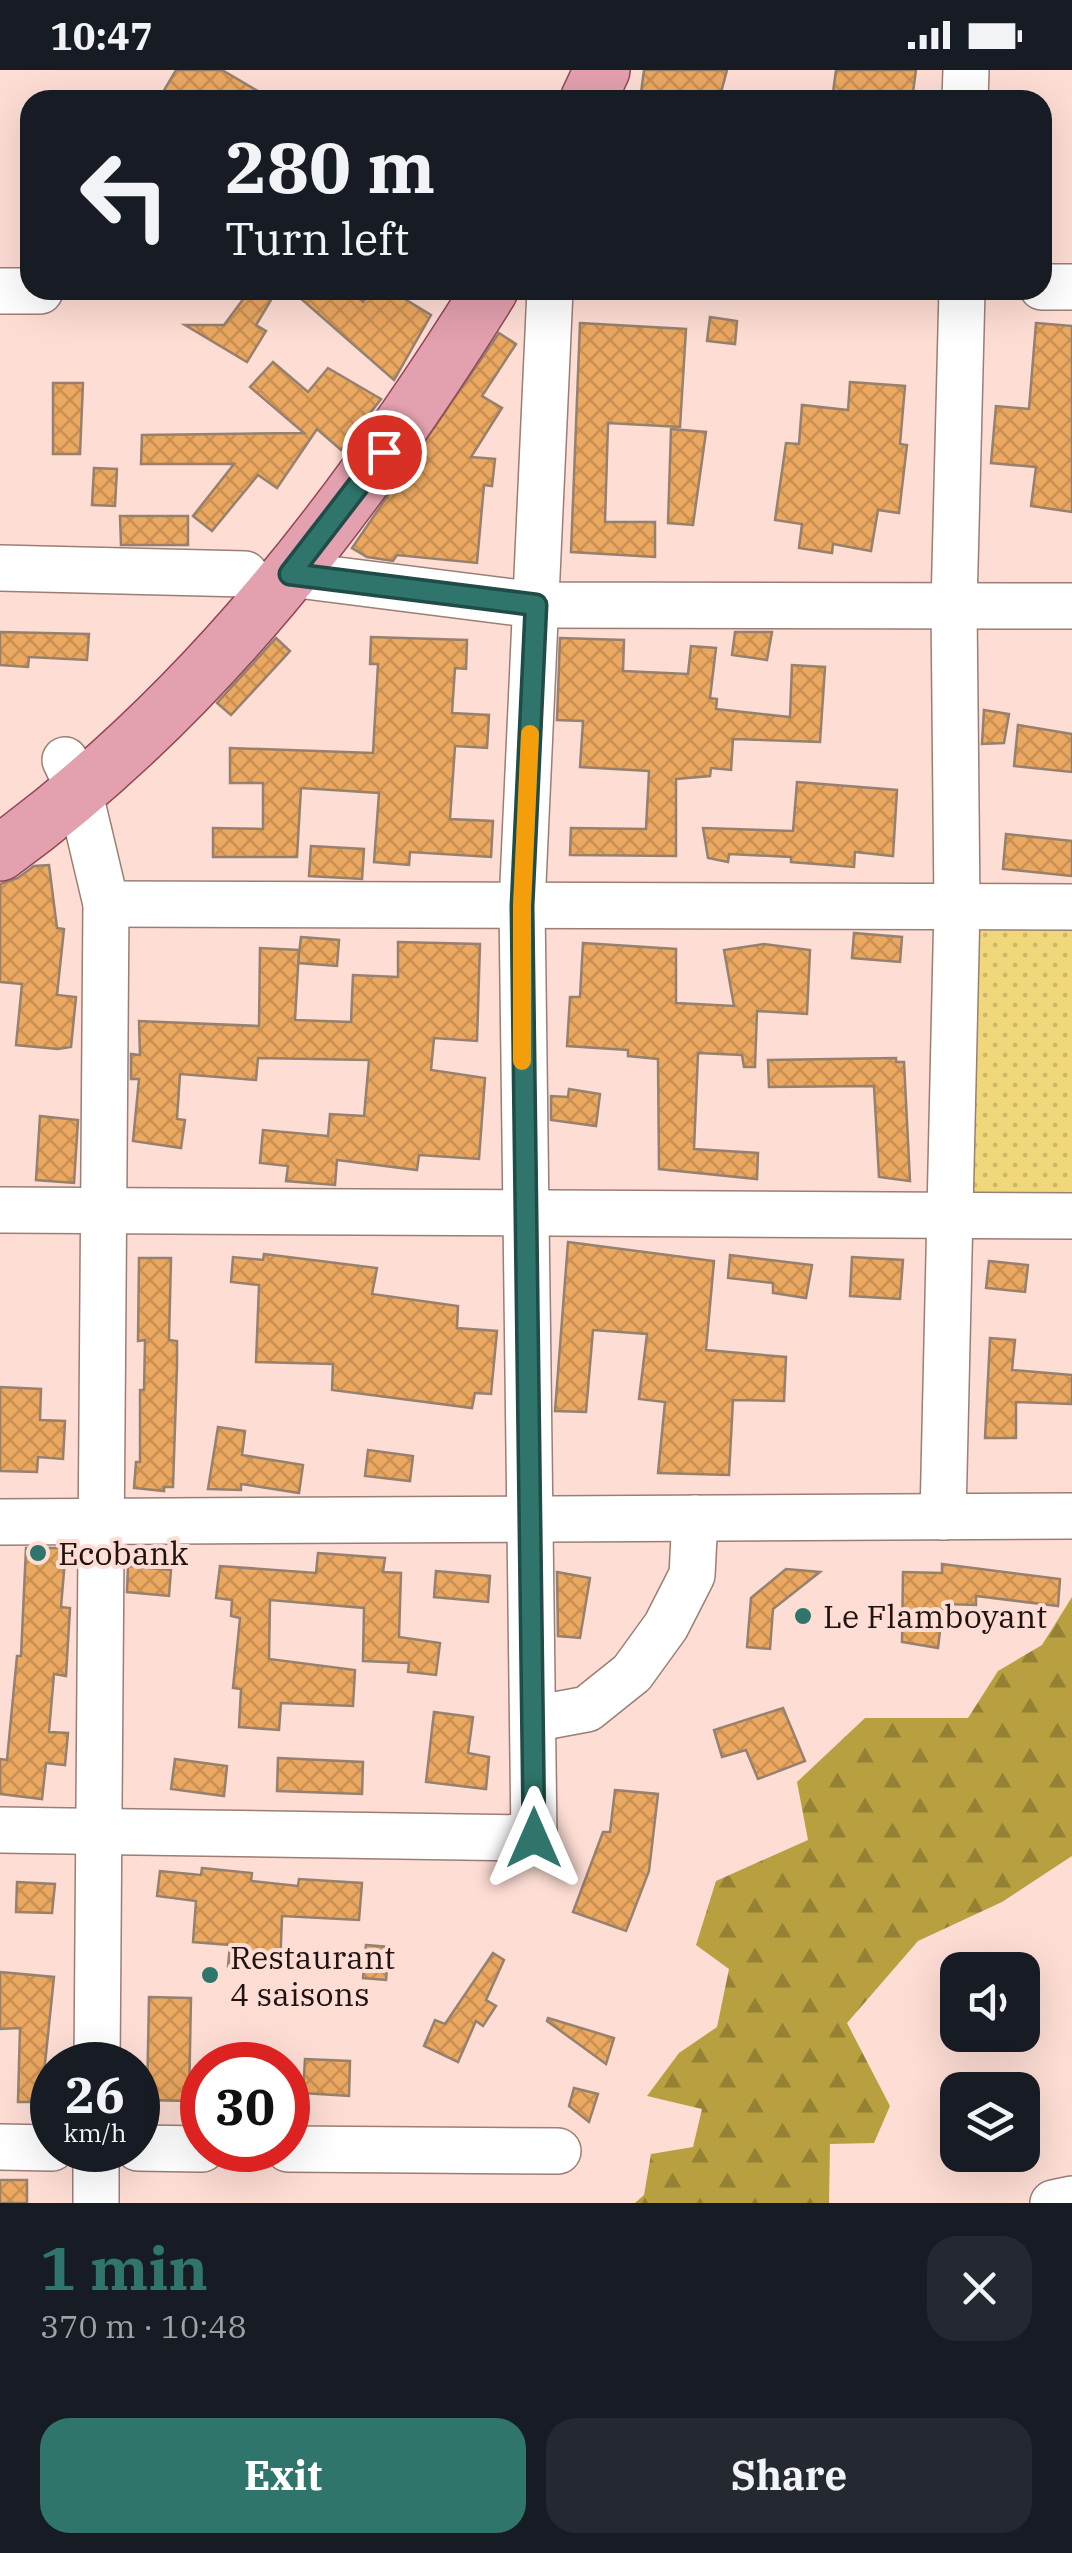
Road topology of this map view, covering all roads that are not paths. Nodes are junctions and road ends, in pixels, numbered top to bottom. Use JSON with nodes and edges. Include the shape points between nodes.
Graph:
{"nodes":[{"id":1,"x":453,"y":300,"type":"edge"},
{"id":2,"x":484,"y":300,"type":"edge"},
{"id":3,"x":550,"y":300,"type":"edge"},
{"id":4,"x":962,"y":300,"type":"edge"},
{"id":5,"x":0,"y":568,"type":"edge"},
{"id":6,"x":268,"y":574,"type":"junction"},
{"id":7,"x":536,"y":605,"type":"junction"},
{"id":8,"x":954,"y":606,"type":"junction"},
{"id":9,"x":1072,"y":606,"type":"edge"},
{"id":10,"x":72,"y":776,"type":"junction"},
{"id":11,"x":0,"y":813,"type":"edge"},
{"id":12,"x":0,"y":853,"type":"edge"},
{"id":13,"x":106,"y":904,"type":"junction"},
{"id":14,"x":522,"y":906,"type":"junction"},
{"id":15,"x":957,"y":906,"type":"junction"},
{"id":16,"x":1072,"y":906,"type":"edge"},
{"id":17,"x":0,"y":1210,"type":"edge"},
{"id":18,"x":103,"y":1211,"type":"junction"},
{"id":19,"x":523,"y":1213,"type":"junction"},
{"id":20,"x":952,"y":1215,"type":"junction"},
{"id":21,"x":1072,"y":1216,"type":"edge"},
{"id":22,"x":943,"y":1516,"type":"junction"},
{"id":23,"x":1072,"y":1516,"type":"edge"},
{"id":24,"x":695,"y":1518,"type":"junction"},
{"id":25,"x":532,"y":1519,"type":"junction"},
{"id":26,"x":0,"y":1522,"type":"edge"},
{"id":27,"x":101,"y":1522,"type":"junction"},
{"id":28,"x":533,"y":1719,"type":"junction"},
{"id":29,"x":0,"y":1830,"type":"edge"},
{"id":30,"x":98,"y":1832,"type":"junction"},
{"id":31,"x":96,"y":2042,"type":"edge"},
{"id":32,"x":0,"y":2147,"type":"edge"},
{"id":33,"x":30,"y":2148,"type":"edge"},
{"id":34,"x":310,"y":2149,"type":"edge"},
{"id":35,"x":558,"y":2150,"type":"dead end"},
{"id":36,"x":96,"y":2172,"type":"edge"},
{"id":37,"x":1072,"y":2200,"type":"edge"},
{"id":38,"x":96,"y":2203,"type":"edge"},
{"id":39,"x":1053,"y":2203,"type":"edge"}],
"edges":[{"from":1,"to":6,"type":"main road"},
{"from":2,"to":6,"type":"main road","via":[[408,422]]},
{"from":3,"to":7,"type":"street"},
{"from":4,"to":8,"type":"street"},
{"from":5,"to":6,"type":"street"},
{"from":6,"to":7,"type":"street"},
{"from":6,"to":10,"type":"main road","via":[[186,642]]},
{"from":7,"to":8,"type":"street"},
{"from":7,"to":14,"type":"street"},
{"from":8,"to":9,"type":"street"},
{"from":8,"to":15,"type":"street"},
{"from":10,"to":11,"type":"main road"},
{"from":10,"to":12,"type":"main road"},
{"from":10,"to":13,"type":"street"},
{"from":13,"to":14,"type":"street"},
{"from":13,"to":18,"type":"street"},
{"from":14,"to":15,"type":"street"},
{"from":14,"to":19,"type":"street"},
{"from":15,"to":16,"type":"street"},
{"from":15,"to":20,"type":"street"},
{"from":17,"to":18,"type":"street"},
{"from":18,"to":19,"type":"street"},
{"from":18,"to":27,"type":"street"},
{"from":19,"to":20,"type":"street"},
{"from":19,"to":25,"type":"street"},
{"from":20,"to":21,"type":"street"},
{"from":20,"to":22,"type":"street"},
{"from":22,"to":23,"type":"street"},
{"from":22,"to":24,"type":"street"},
{"from":24,"to":25,"type":"street"},
{"from":24,"to":28,"type":"street","via":[[692,1575],[632,1672],[587,1709]]},
{"from":25,"to":27,"type":"street"},
{"from":25,"to":28,"type":"street"},
{"from":26,"to":27,"type":"street"},
{"from":27,"to":30,"type":"street"},
{"from":28,"to":30,"type":"street","via":[[534,1838]]},
{"from":29,"to":30,"type":"street"},
{"from":30,"to":31,"type":"street"},
{"from":32,"to":33,"type":"street"},
{"from":34,"to":35,"type":"street"},
{"from":36,"to":38,"type":"street"},
{"from":37,"to":39,"type":"street"}]}
